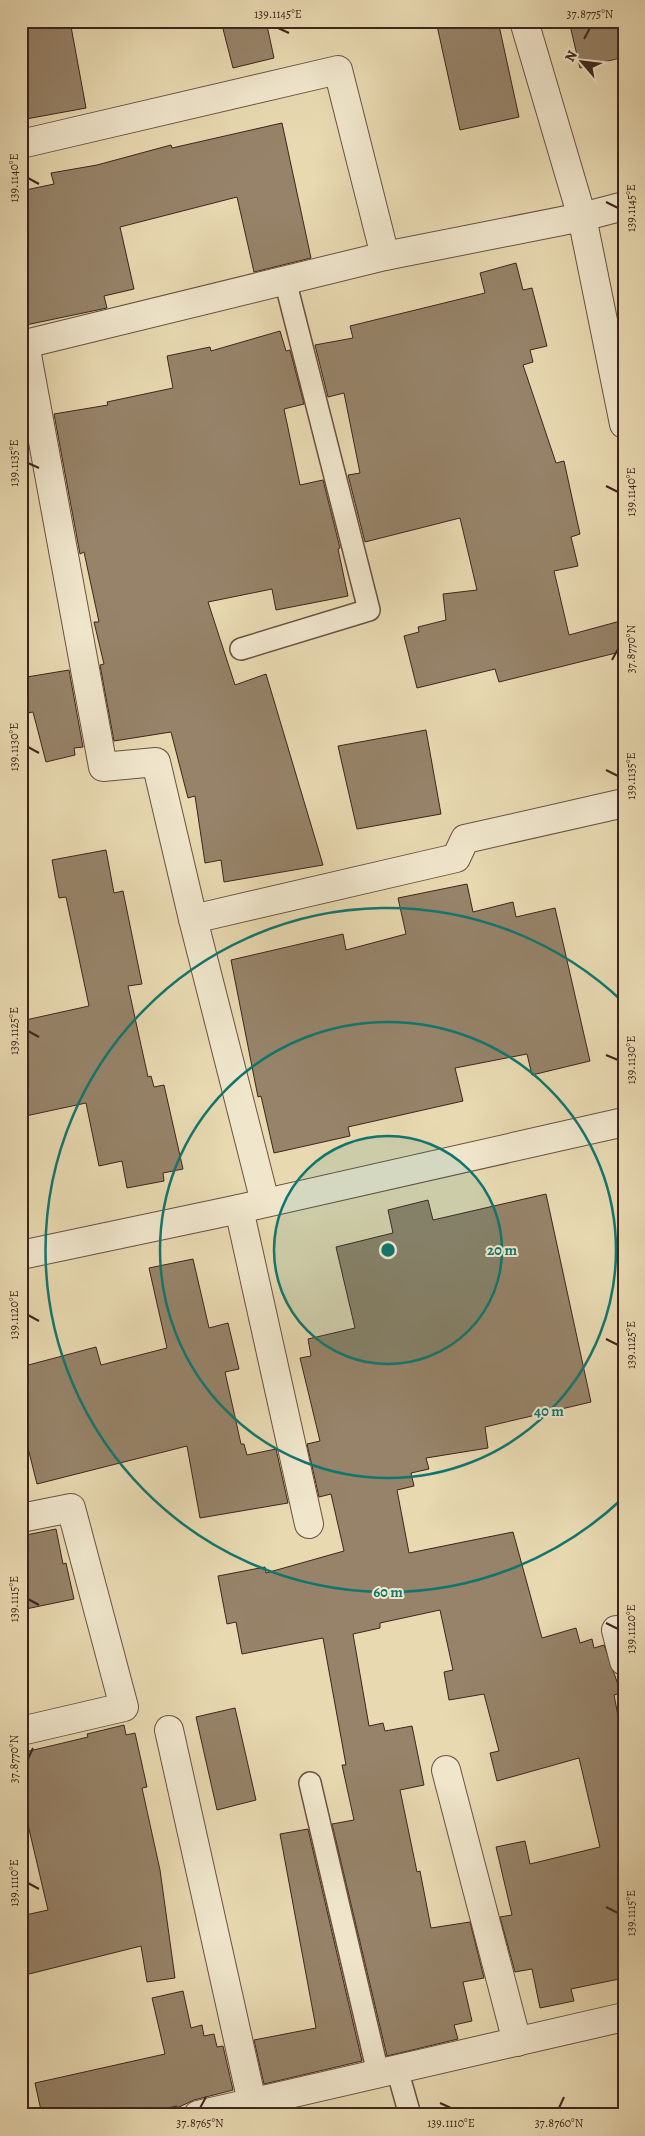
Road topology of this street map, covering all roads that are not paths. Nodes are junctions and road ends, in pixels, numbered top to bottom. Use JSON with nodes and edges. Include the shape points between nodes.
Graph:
{"nodes":[{"id":1,"x":524,"y":21,"type":"edge"},
{"id":2,"x":21,"y":144,"type":"edge"},
{"id":3,"x":624,"y":206,"type":"edge"},
{"id":4,"x":582,"y":217,"type":"junction"},
{"id":5,"x":385,"y":256,"type":"junction"},
{"id":6,"x":285,"y":280,"type":"junction"},
{"id":7,"x":23,"y":345,"type":"edge"},
{"id":8,"x":624,"y":424,"type":"edge"},
{"id":9,"x":240,"y":649,"type":"dead end"},
{"id":10,"x":624,"y":803,"type":"edge"},
{"id":11,"x":193,"y":919,"type":"junction"},
{"id":12,"x":624,"y":1122,"type":"edge"},
{"id":13,"x":252,"y":1206,"type":"junction"},
{"id":14,"x":21,"y":1255,"type":"edge"},
{"id":15,"x":21,"y":1518,"type":"edge"},
{"id":16,"x":310,"y":1524,"type":"dead end"},
{"id":17,"x":616,"y":1630,"type":"dead end"},
{"id":18,"x":624,"y":1661,"type":"edge"},
{"id":19,"x":169,"y":1730,"type":"dead end"},
{"id":20,"x":21,"y":1731,"type":"edge"},
{"id":21,"x":446,"y":1770,"type":"dead end"},
{"id":22,"x":310,"y":1783,"type":"dead end"},
{"id":23,"x":624,"y":2017,"type":"edge"},
{"id":24,"x":517,"y":2042,"type":"junction"},
{"id":25,"x":388,"y":2071,"type":"junction"},
{"id":26,"x":252,"y":2102,"type":"junction"},
{"id":27,"x":198,"y":2115,"type":"edge"},
{"id":28,"x":410,"y":2115,"type":"edge"}],
"edges":[{"from":1,"to":4,"type":"street"},
{"from":2,"to":5,"type":"street","via":[[338,70]]},
{"from":3,"to":4,"type":"street"},
{"from":4,"to":5,"type":"street"},
{"from":4,"to":8,"type":"street"},
{"from":5,"to":6,"type":"street"},
{"from":6,"to":7,"type":"street"},
{"from":6,"to":9,"type":"lane","via":[[369,610]]},
{"from":7,"to":11,"type":"street","via":[[104,767],[156,762]]},
{"from":10,"to":11,"type":"street","via":[[465,840],[456,858]]},
{"from":11,"to":13,"type":"street"},
{"from":12,"to":13,"type":"street"},
{"from":13,"to":14,"type":"street"},
{"from":13,"to":16,"type":"street"},
{"from":15,"to":20,"type":"street","via":[[71,1508],[124,1707]]},
{"from":17,"to":18,"type":"street"},
{"from":19,"to":26,"type":"street"},
{"from":21,"to":24,"type":"street"},
{"from":22,"to":25,"type":"lane"},
{"from":23,"to":24,"type":"street"},
{"from":24,"to":25,"type":"street"},
{"from":25,"to":26,"type":"street"},
{"from":25,"to":28,"type":"lane"},
{"from":26,"to":27,"type":"street"}]}
